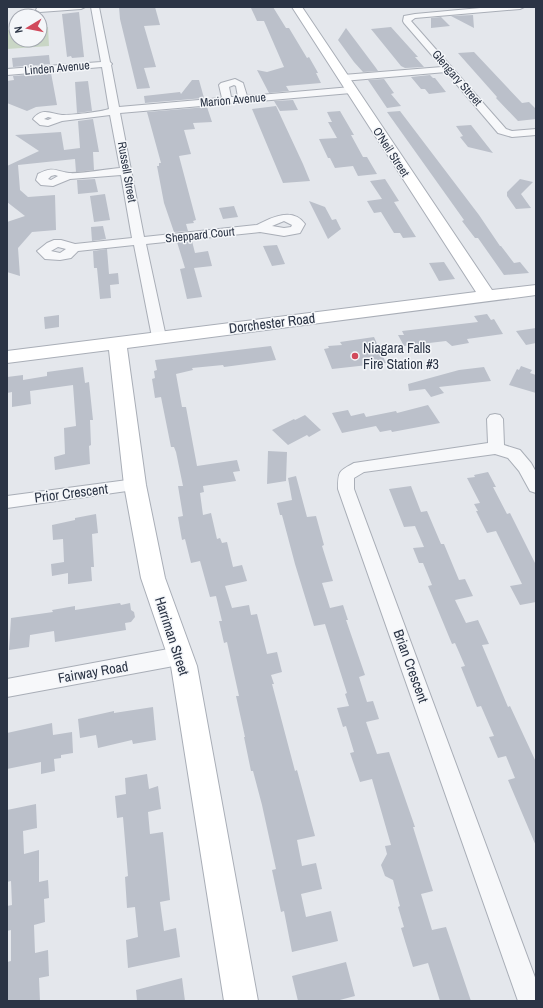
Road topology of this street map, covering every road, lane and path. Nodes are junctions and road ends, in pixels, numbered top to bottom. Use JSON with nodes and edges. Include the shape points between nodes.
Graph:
{"nodes":[{"id":1,"x":81,"y":7,"type":"edge"},
{"id":2,"x":95,"y":7,"type":"edge"},
{"id":3,"x":297,"y":7,"type":"edge"},
{"id":4,"x":520,"y":7,"type":"edge"},
{"id":5,"x":48,"y":9,"type":"edge"},
{"id":6,"x":107,"y":64,"type":"junction"},
{"id":7,"x":448,"y":69,"type":"junction"},
{"id":8,"x":7,"y":72,"type":"edge"},
{"id":9,"x":347,"y":84,"type":"junction"},
{"id":10,"x":243,"y":99,"type":"junction"},
{"id":11,"x":227,"y":100,"type":"junction"},
{"id":12,"x":116,"y":110,"type":"junction"},
{"id":13,"x":60,"y":118,"type":"dead end"},
{"id":14,"x":536,"y":132,"type":"edge"},
{"id":15,"x":127,"y":171,"type":"junction"},
{"id":16,"x":68,"y":176,"type":"dead end"},
{"id":17,"x":260,"y":228,"type":"dead end"},
{"id":18,"x":139,"y":241,"type":"junction"},
{"id":19,"x":74,"y":248,"type":"dead end"},
{"id":20,"x":536,"y":290,"type":"edge"},
{"id":21,"x":487,"y":296,"type":"junction"},
{"id":22,"x":159,"y":338,"type":"junction"},
{"id":23,"x":117,"y":343,"type":"junction"},
{"id":24,"x":7,"y":357,"type":"edge"},
{"id":25,"x":495,"y":419,"type":"dead end"},
{"id":26,"x":496,"y":448,"type":"junction"},
{"id":27,"x":135,"y":485,"type":"junction"},
{"id":28,"x":536,"y":488,"type":"edge"},
{"id":29,"x":7,"y":502,"type":"edge"},
{"id":30,"x":179,"y":656,"type":"junction"},
{"id":31,"x":7,"y":688,"type":"edge"},
{"id":32,"x":241,"y":1001,"type":"edge"},
{"id":33,"x":531,"y":1001,"type":"edge"}],
"edges":[{"from":1,"to":5,"type":"street"},
{"from":2,"to":6,"type":"street","name":"Russell Street"},
{"from":3,"to":9,"type":"street","name":"O'Neil Street"},
{"from":4,"to":7,"type":"street","name":"Glengary Street","via":[[407,18]]},
{"from":6,"to":8,"type":"street","name":"Linden Avenue"},
{"from":6,"to":12,"type":"street","name":"Russell Street"},
{"from":7,"to":9,"type":"street","name":"Marion Avenue"},
{"from":7,"to":14,"type":"street","name":"Glengary Street","via":[[502,131],[519,134]]},
{"from":9,"to":10,"type":"street","name":"Marion Avenue"},
{"from":9,"to":21,"type":"street","name":"O'Neil Street"},
{"from":10,"to":11,"type":"street","name":"Marion Avenue"},
{"from":10,"to":11,"type":"street","via":[[240,85],[235,82],[224,85]]},
{"from":11,"to":12,"type":"street","name":"Marion Avenue"},
{"from":12,"to":13,"type":"street","name":"Marion Avenue"},
{"from":12,"to":15,"type":"street","name":"Russell Street"},
{"from":15,"to":16,"type":"street"},
{"from":15,"to":18,"type":"street","name":"Russell Street"},
{"from":17,"to":18,"type":"street","name":"Sheppard Court"},
{"from":18,"to":19,"type":"street","name":"Sheppard Court"},
{"from":18,"to":22,"type":"street","name":"Russell Street"},
{"from":20,"to":21,"type":"street","name":"Dorchester Road"},
{"from":21,"to":22,"type":"street","name":"Dorchester Road"},
{"from":22,"to":23,"type":"street","name":"Dorchester Road"},
{"from":23,"to":24,"type":"street","name":"Dorchester Road"},
{"from":23,"to":27,"type":"street","name":"Harriman Street"},
{"from":25,"to":26,"type":"street"},
{"from":26,"to":28,"type":"street","name":"Brian Crescent","via":[[514,454]]},
{"from":26,"to":33,"type":"street","name":"Brian Crescent","via":[[360,467],[346,475],[346,489]]},
{"from":27,"to":29,"type":"street","name":"Prior Crescent"},
{"from":27,"to":30,"type":"street","name":"Harriman Street","via":[[153,578]]},
{"from":30,"to":31,"type":"street","name":"Fairway Road"},
{"from":30,"to":32,"type":"street","name":"Harriman Street","via":[[184,666]]}]}
